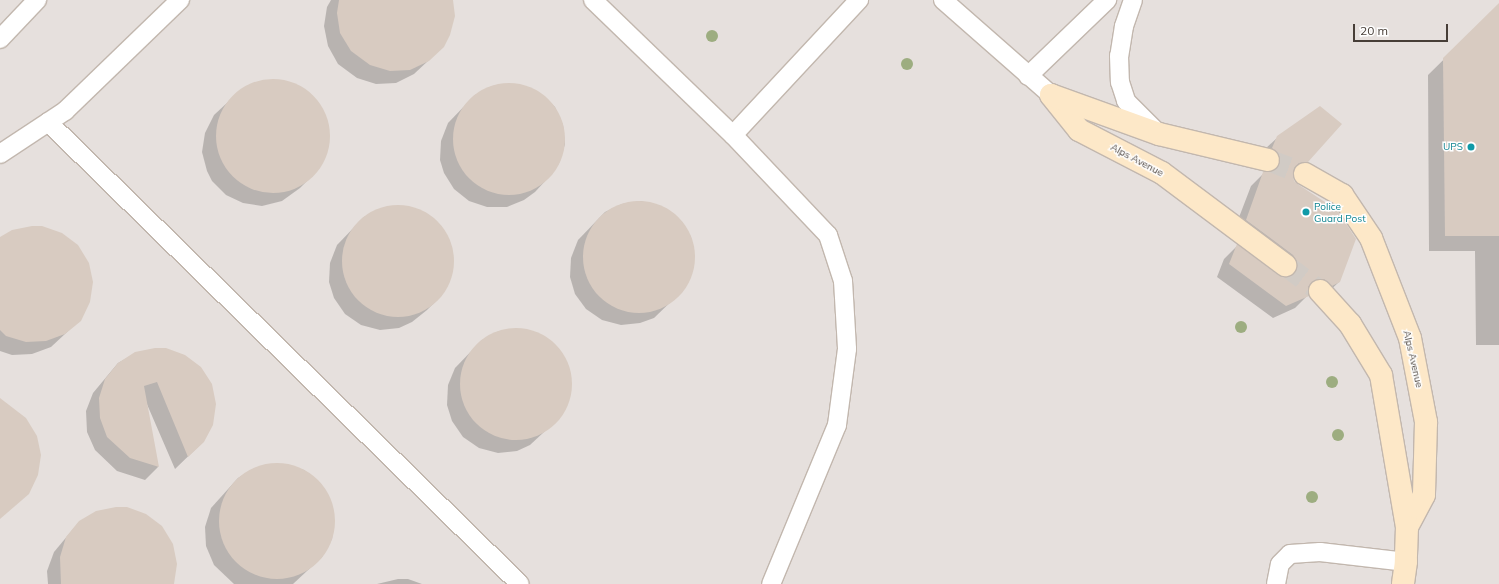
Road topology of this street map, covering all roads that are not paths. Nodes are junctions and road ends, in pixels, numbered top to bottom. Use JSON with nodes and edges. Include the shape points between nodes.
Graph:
{"nodes":[{"id":1,"x":37,"y":0,"type":"edge"},
{"id":2,"x":180,"y":0,"type":"edge"},
{"id":3,"x":593,"y":0,"type":"edge"},
{"id":4,"x":859,"y":0,"type":"edge"},
{"id":5,"x":943,"y":0,"type":"edge"},
{"id":6,"x":1107,"y":0,"type":"edge"},
{"id":7,"x":1133,"y":0,"type":"edge"},
{"id":8,"x":0,"y":39,"type":"edge"},
{"id":9,"x":1028,"y":76,"type":"junction"},
{"id":10,"x":1051,"y":95,"type":"junction"},
{"id":11,"x":48,"y":122,"type":"junction"},
{"id":12,"x":1158,"y":134,"type":"junction"},
{"id":13,"x":733,"y":135,"type":"junction"},
{"id":14,"x":0,"y":154,"type":"edge"},
{"id":15,"x":1268,"y":160,"type":"tunnel mouth"},
{"id":16,"x":1305,"y":174,"type":"tunnel mouth"},
{"id":17,"x":1285,"y":265,"type":"tunnel mouth"},
{"id":18,"x":1320,"y":291,"type":"tunnel mouth"},
{"id":19,"x":1406,"y":527,"type":"junction"},
{"id":20,"x":1406,"y":562,"type":"junction"},
{"id":21,"x":520,"y":584,"type":"edge"},
{"id":22,"x":771,"y":584,"type":"edge"},
{"id":23,"x":1276,"y":584,"type":"edge"},
{"id":24,"x":1403,"y":584,"type":"edge"}],
"edges":[{"from":1,"to":8,"type":"lane"},
{"from":2,"to":11,"type":"lane","via":[[65,111]]},
{"from":3,"to":13,"type":"lane"},
{"from":4,"to":13,"type":"lane"},
{"from":5,"to":9,"type":"lane","name":"Alps Avenue"},
{"from":6,"to":9,"type":"lane"},
{"from":7,"to":12,"type":"lane","via":[[1124,26],[1119,56],[1120,82],[1126,101]]},
{"from":9,"to":10,"type":"lane","name":"Alps Avenue"},
{"from":10,"to":12,"type":"street","name":"Alps Avenue"},
{"from":10,"to":17,"type":"street","name":"Alps Avenue","via":[[1079,130],[1162,173]]},
{"from":11,"to":14,"type":"lane"},
{"from":11,"to":21,"type":"lane"},
{"from":12,"to":15,"type":"street","name":"Alps Avenue"},
{"from":13,"to":22,"type":"lane","via":[[828,236],[843,281],[847,349],[836,425]]},
{"from":16,"to":19,"type":"street","name":"Alps Avenue","via":[[1342,195],[1371,238],[1410,338],[1426,422],[1424,495]]},
{"from":18,"to":19,"type":"street","name":"Alps Avenue","via":[[1350,324],[1381,374]]},
{"from":19,"to":20,"type":"street","name":"Alps Avenue"},
{"from":20,"to":23,"type":"lane","via":[[1320,552],[1290,554],[1280,564]]},
{"from":20,"to":24,"type":"street","name":"Alps Avenue"}]}
